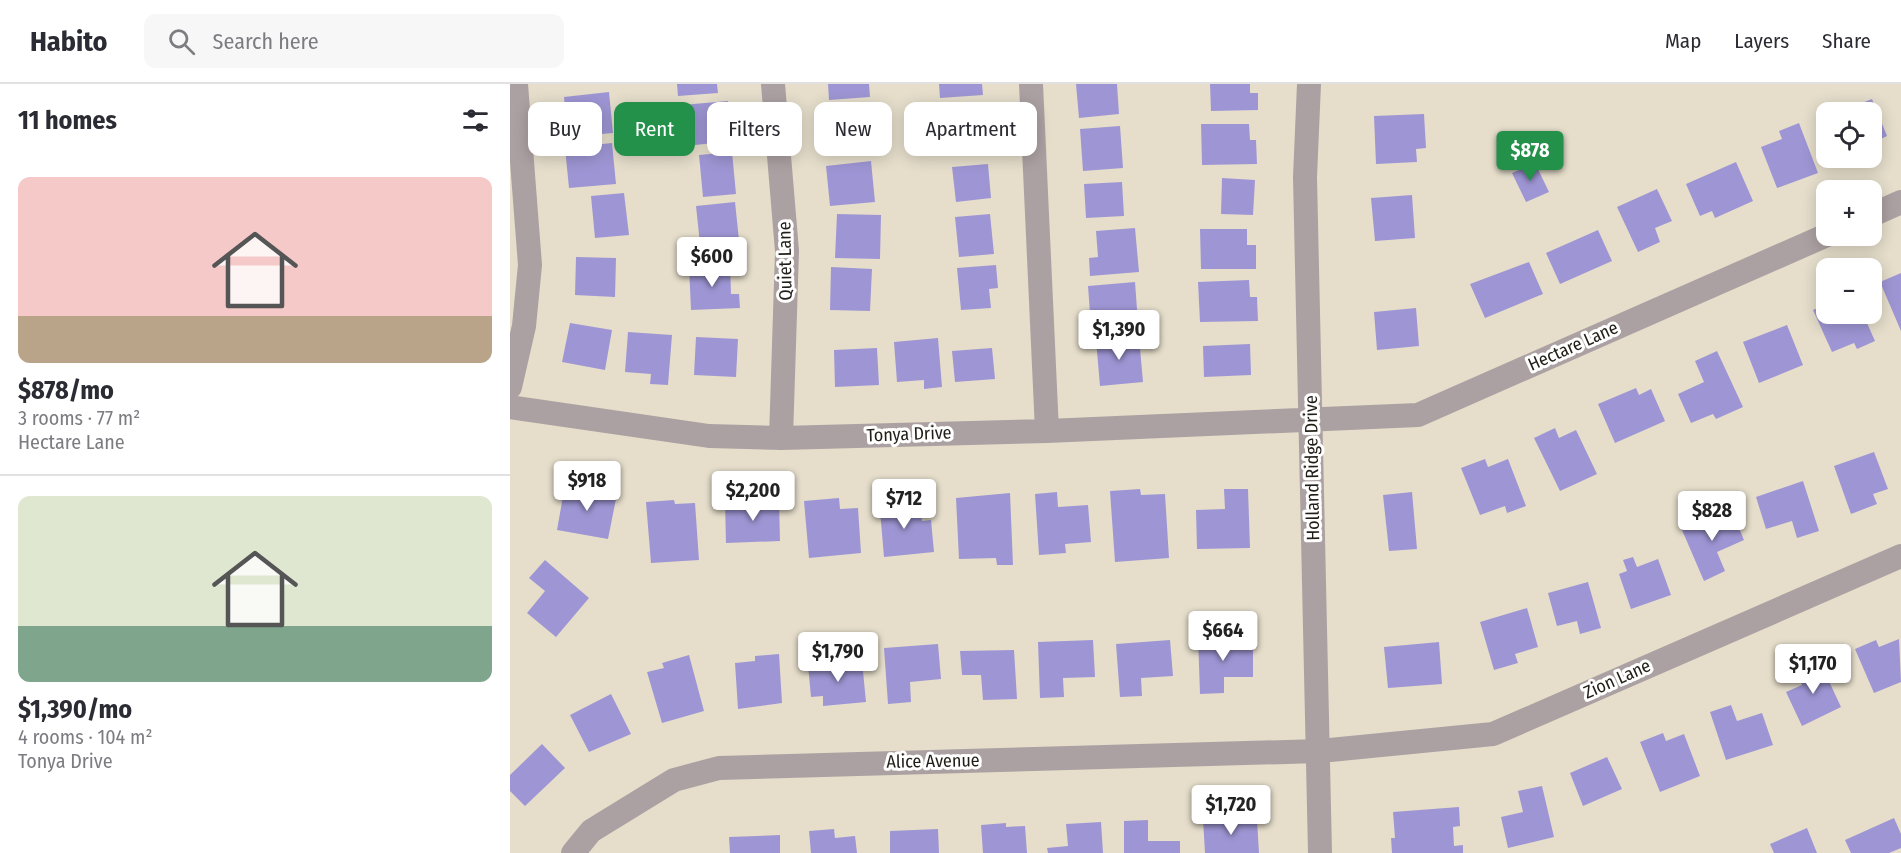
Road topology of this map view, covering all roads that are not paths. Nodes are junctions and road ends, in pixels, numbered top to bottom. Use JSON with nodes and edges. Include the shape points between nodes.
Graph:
{"nodes":[{"id":1,"x":516,"y":84,"type":"edge"},
{"id":2,"x":773,"y":84,"type":"edge"},
{"id":3,"x":1031,"y":84,"type":"edge"},
{"id":4,"x":1309,"y":84,"type":"edge"},
{"id":5,"x":1901,"y":202,"type":"edge"},
{"id":6,"x":1882,"y":211,"type":"edge"},
{"id":7,"x":1816,"y":240,"type":"edge"},
{"id":8,"x":510,"y":387,"type":"edge"},
{"id":9,"x":510,"y":407,"type":"edge"},
{"id":10,"x":1311,"y":420,"type":"junction"},
{"id":11,"x":1047,"y":431,"type":"junction"},
{"id":12,"x":781,"y":438,"type":"junction"},
{"id":13,"x":1901,"y":556,"type":"edge"},
{"id":14,"x":1320,"y":751,"type":"junction"},
{"id":15,"x":573,"y":853,"type":"edge"},
{"id":16,"x":1320,"y":853,"type":"edge"}],
"edges":[{"from":1,"to":8,"type":"street","via":[[530,265],[524,326]]},
{"from":2,"to":12,"type":"street","name":"Quiet Lane","via":[[787,251]]},
{"from":3,"to":11,"type":"street"},
{"from":4,"to":10,"type":"street","name":"Holland Ridge Drive","via":[[1305,177]]},
{"from":5,"to":6,"type":"street"},
{"from":7,"to":10,"type":"street","name":"Hectare Lane","via":[[1418,415]]},
{"from":9,"to":12,"type":"street","name":"Tonya Drive","via":[[709,436]]},
{"from":10,"to":11,"type":"street","name":"Tonya Drive"},
{"from":10,"to":14,"type":"street","name":"Holland Ridge Drive"},
{"from":11,"to":12,"type":"street","name":"Tonya Drive"},
{"from":13,"to":14,"type":"street","name":"Zion Lane","via":[[1493,734]]},
{"from":14,"to":15,"type":"street","name":"Alice Avenue","via":[[719,768],[674,780],[591,831]]},
{"from":14,"to":16,"type":"street","name":"Holland Ridge Drive"}]}
